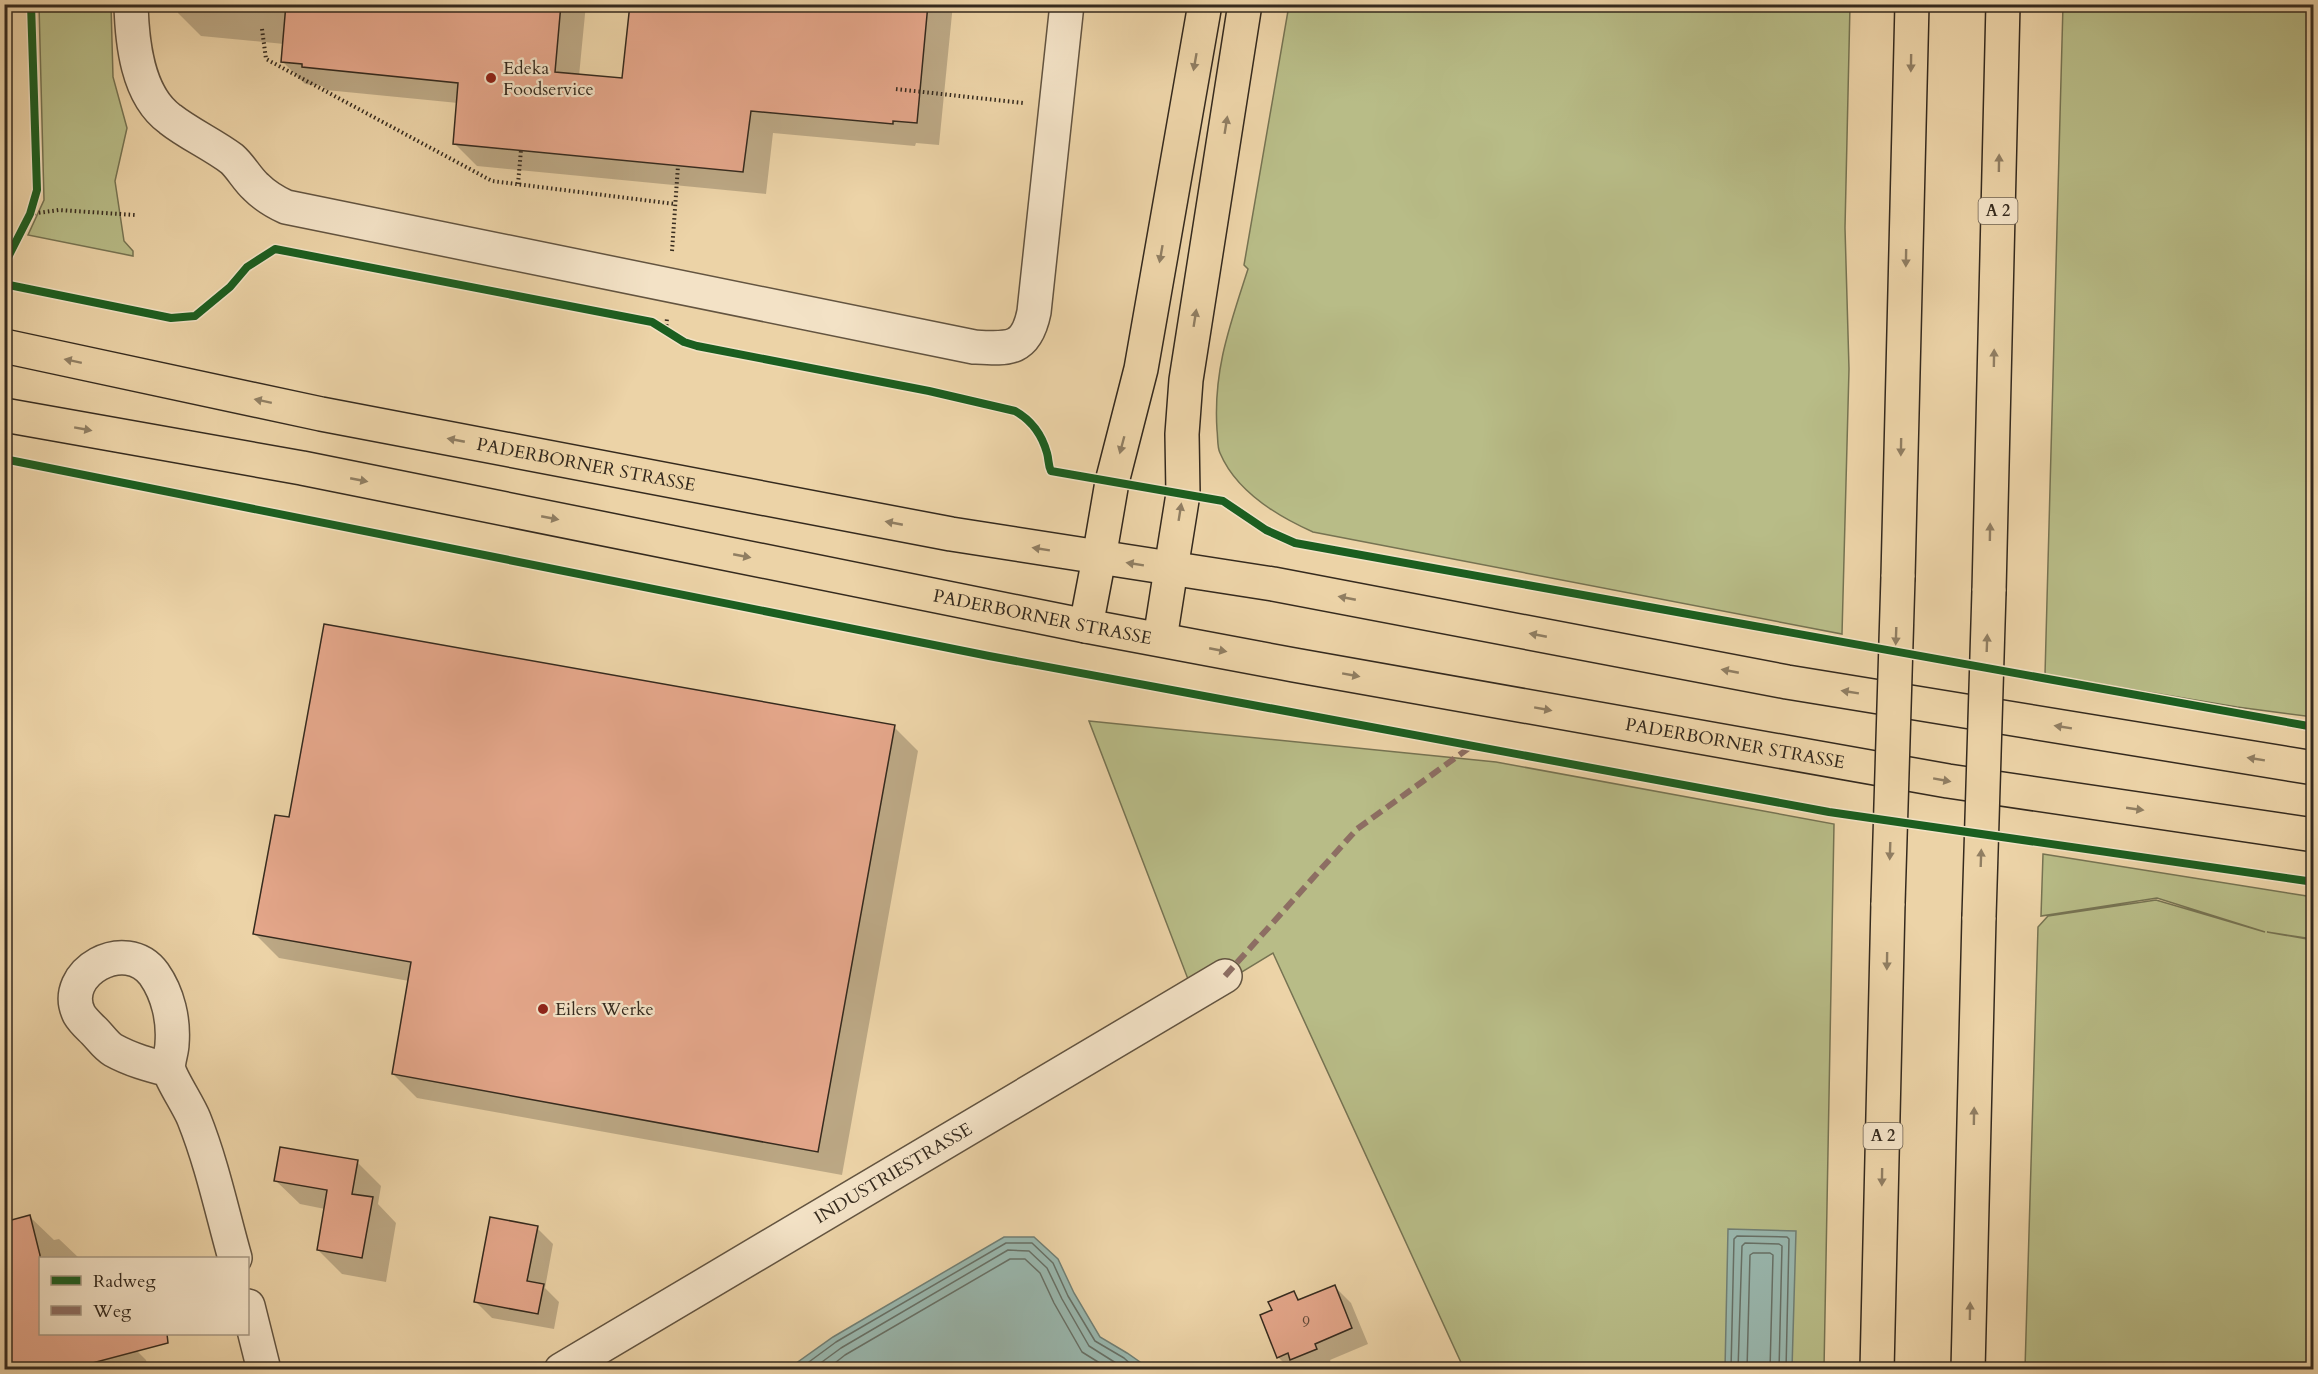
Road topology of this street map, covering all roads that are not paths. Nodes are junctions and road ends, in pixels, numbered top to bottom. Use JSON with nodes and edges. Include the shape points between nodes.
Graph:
{"nodes":[{"id":1,"x":131,"y":4,"type":"edge"},
{"id":2,"x":1067,"y":4,"type":"edge"},
{"id":3,"x":1205,"y":4,"type":"edge"},
{"id":4,"x":1245,"y":4,"type":"edge"},
{"id":5,"x":1912,"y":4,"type":"edge"},
{"id":6,"x":2003,"y":4,"type":"edge"},
{"id":7,"x":4,"y":346,"type":"edge"},
{"id":8,"x":4,"y":415,"type":"edge"},
{"id":9,"x":1099,"y":558,"type":"junction"},
{"id":10,"x":1171,"y":569,"type":"junction"},
{"id":11,"x":1086,"y":626,"type":"junction"},
{"id":12,"x":1161,"y":639,"type":"junction"},
{"id":13,"x":2313,"y":768,"type":"edge"},
{"id":14,"x":2313,"y":835,"type":"edge"},
{"id":15,"x":1225,"y":975,"type":"dead end"},
{"id":16,"x":169,"y":1070,"type":"dead end"},
{"id":17,"x":235,"y":1257,"type":"edge"},
{"id":18,"x":249,"y":1310,"type":"edge"},
{"id":19,"x":264,"y":1370,"type":"edge"},
{"id":20,"x":561,"y":1370,"type":"edge"},
{"id":21,"x":1877,"y":1370,"type":"edge"},
{"id":22,"x":1968,"y":1370,"type":"edge"}],
"edges":[{"from":1,"to":2,"type":"street","via":[[134,51],[154,102],[168,118],[236,163],[269,199],[286,207],[974,347],[1003,348],[1018,343],[1030,330],[1034,312]]},
{"from":3,"to":9,"type":"main road","one_way":true,"via":[[1141,369],[1112,482]]},
{"from":10,"to":4,"type":"main road","one_way":true,"via":[[1183,494],[1186,380]]},
{"from":5,"to":21,"type":"main road","number":"A 2","one_way":true,"bridge":true},
{"from":22,"to":6,"type":"main road","number":"A 2","one_way":true,"bridge":true},
{"from":9,"to":7,"type":"main road","name":"PADERBORNER STRASSE","one_way":true,"via":[[951,534],[321,414]]},
{"from":8,"to":11,"type":"main road","name":"PADERBORNER STRASSE","one_way":true,"via":[[302,468]]},
{"from":10,"to":9,"type":"main road","name":"PADERBORNER STRASSE","one_way":true},
{"from":9,"to":11,"type":"main road"},
{"from":10,"to":12,"type":"main road","name":"PADERBORNER STRASSE"},
{"from":13,"to":10,"type":"main road","name":"PADERBORNER STRASSE","one_way":true,"via":[[1787,682],[1273,584]]},
{"from":11,"to":12,"type":"main road","name":"PADERBORNER STRASSE"},
{"from":12,"to":14,"type":"main road","name":"PADERBORNER STRASSE","one_way":true,"via":[[1948,781]]},
{"from":15,"to":20,"type":"street","name":"INDUSTRIESTRASSE"},
{"from":16,"to":17,"type":"street","via":[[194,1118]]},
{"from":18,"to":19,"type":"street"}]}
